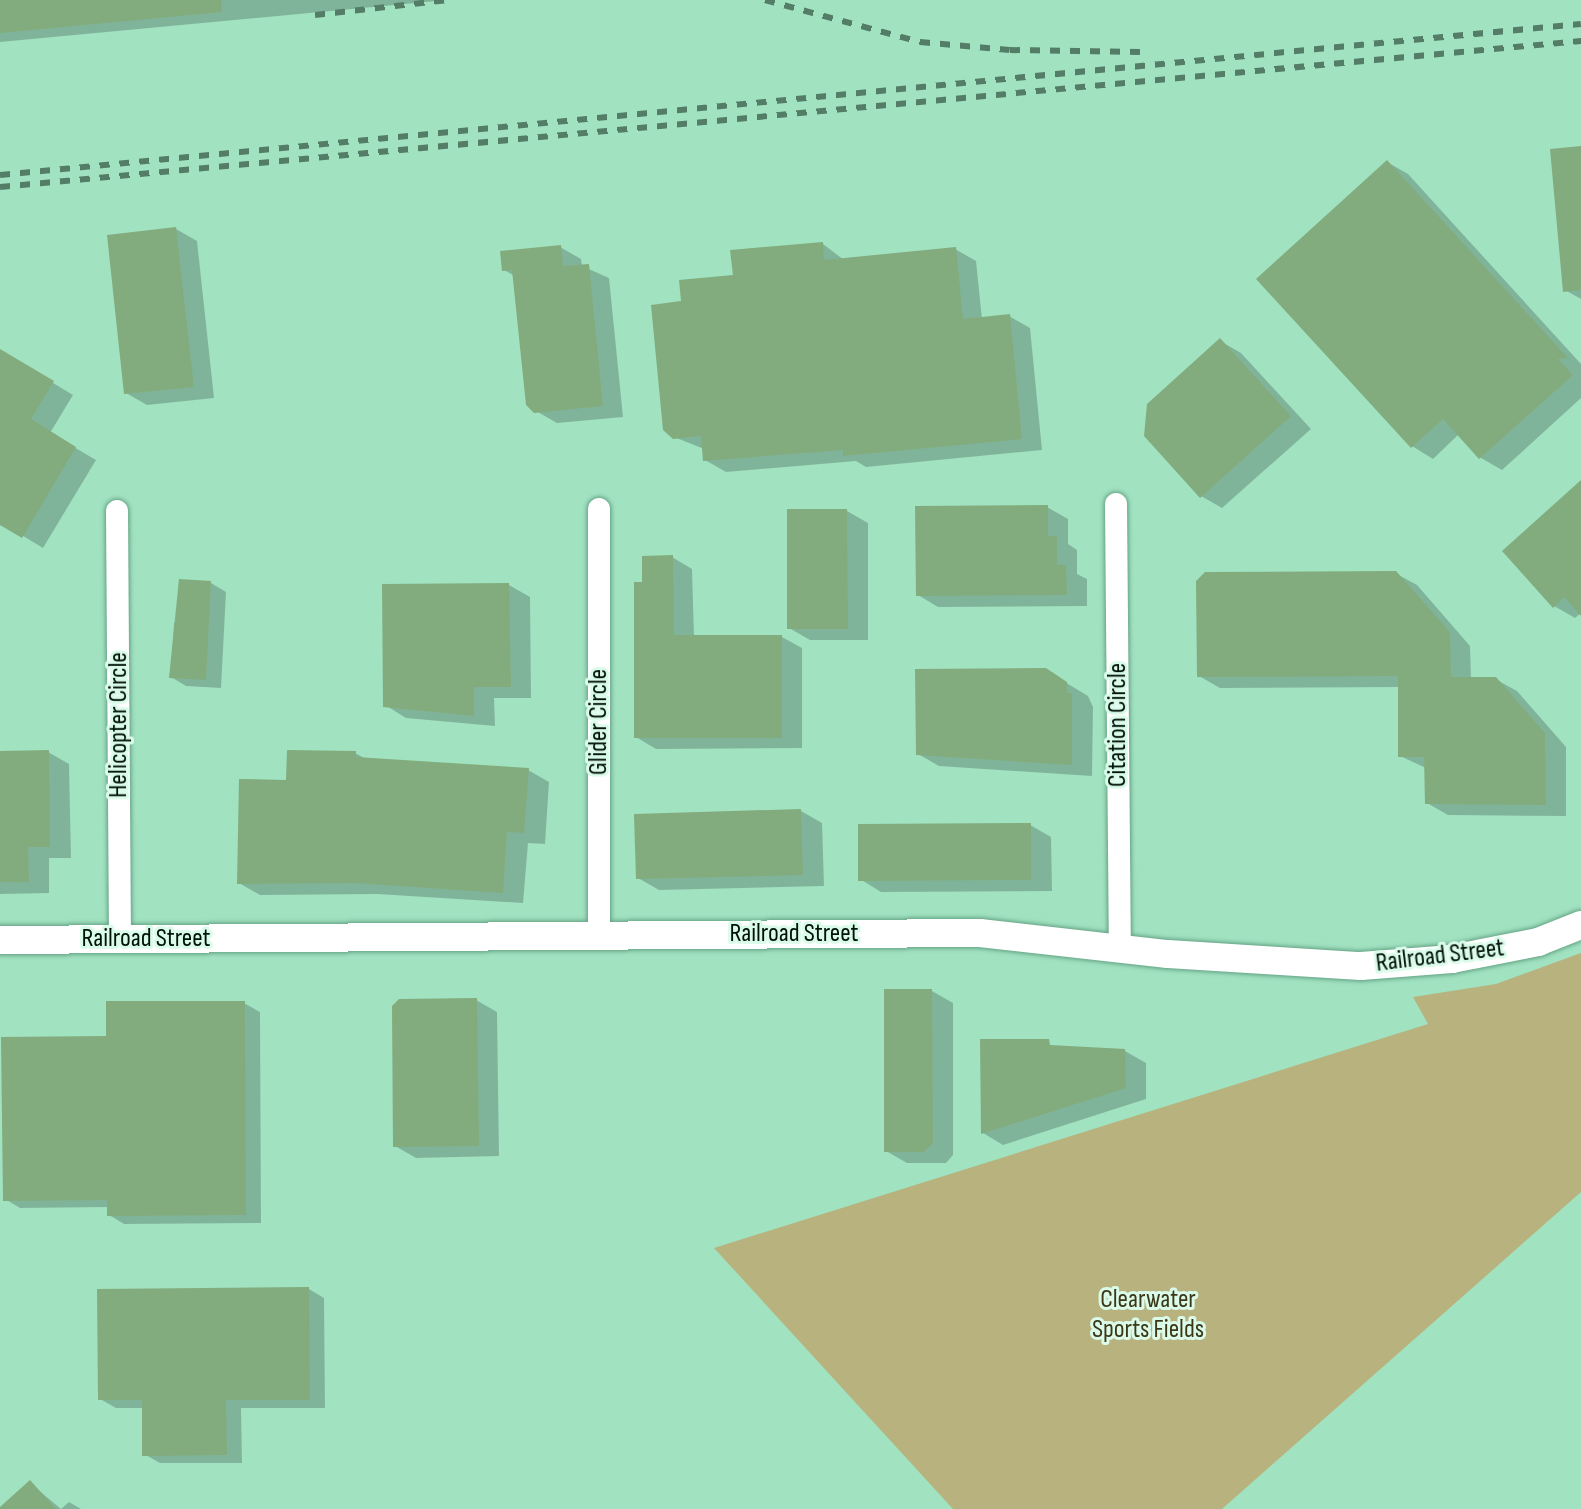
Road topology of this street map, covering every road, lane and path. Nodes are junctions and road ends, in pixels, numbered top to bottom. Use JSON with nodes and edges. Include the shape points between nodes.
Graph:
{"nodes":[{"id":1,"x":1116,"y":504,"type":"dead end"},
{"id":2,"x":599,"y":509,"type":"dead end"},
{"id":3,"x":117,"y":511,"type":"dead end"},
{"id":4,"x":1581,"y":925,"type":"edge"},
{"id":5,"x":599,"y":935,"type":"junction"},
{"id":6,"x":120,"y":939,"type":"junction"},
{"id":7,"x":0,"y":940,"type":"edge"},
{"id":8,"x":1120,"y":946,"type":"junction"}],
"edges":[{"from":1,"to":8,"type":"street","name":"Citation Circle"},
{"from":2,"to":5,"type":"street","name":"Glider Circle"},
{"from":3,"to":6,"type":"street","name":"Helicopter Circle"},
{"from":4,"to":8,"type":"main road","name":"Railroad Street","via":[[1538,942],[1452,959],[1361,966]]},
{"from":5,"to":6,"type":"main road","name":"Railroad Street"},
{"from":5,"to":8,"type":"main road","name":"Railroad Street","via":[[980,933]]},
{"from":6,"to":7,"type":"main road","name":"Railroad Street"}]}
